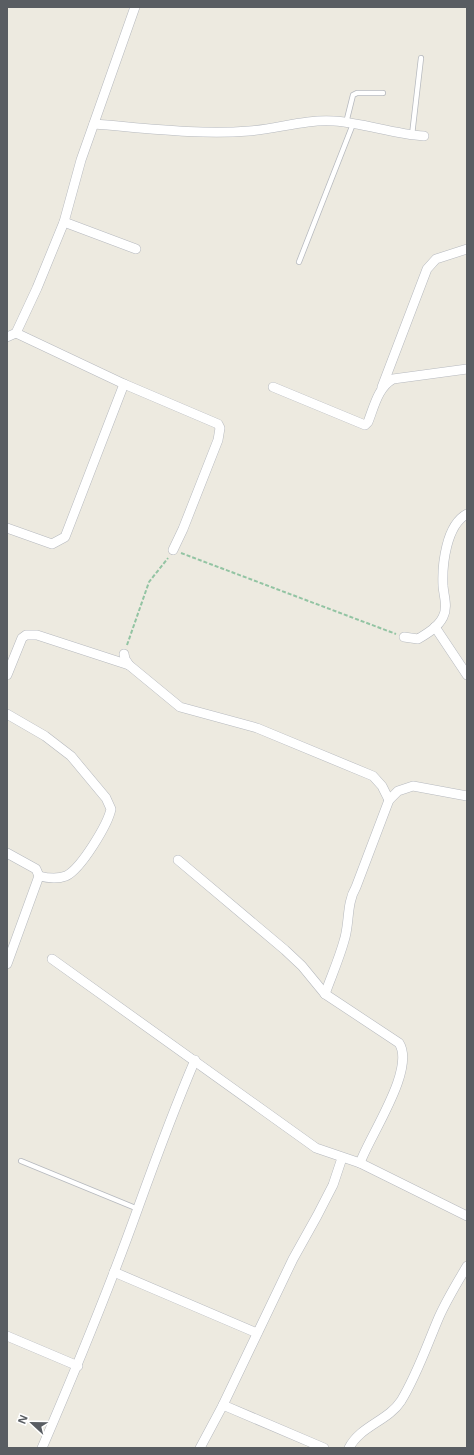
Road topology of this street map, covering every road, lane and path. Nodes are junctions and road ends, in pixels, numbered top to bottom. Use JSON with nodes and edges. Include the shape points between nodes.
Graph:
{"nodes":[{"id":1,"x":134,"y":7,"type":"edge"},
{"id":2,"x":422,"y":58,"type":"dead end"},
{"id":3,"x":383,"y":93,"type":"dead end"},
{"id":4,"x":94,"y":124,"type":"junction"},
{"id":5,"x":350,"y":124,"type":"junction"},
{"id":6,"x":412,"y":135,"type":"junction"},
{"id":7,"x":424,"y":136,"type":"dead end"},
{"id":8,"x":64,"y":222,"type":"junction"},
{"id":9,"x":136,"y":248,"type":"dead end"},
{"id":10,"x":467,"y":249,"type":"edge"},
{"id":11,"x":299,"y":262,"type":"dead end"},
{"id":12,"x":16,"y":332,"type":"junction"},
{"id":13,"x":7,"y":337,"type":"edge"},
{"id":14,"x":467,"y":369,"type":"edge"},
{"id":15,"x":124,"y":384,"type":"junction"},
{"id":16,"x":273,"y":387,"type":"dead end"},
{"id":17,"x":382,"y":388,"type":"junction"},
{"id":18,"x":467,"y":514,"type":"edge"},
{"id":19,"x":7,"y":528,"type":"edge"},
{"id":20,"x":173,"y":550,"type":"junction"},
{"id":21,"x":435,"y":628,"type":"junction"},
{"id":22,"x":404,"y":637,"type":"joint"},
{"id":23,"x":124,"y":654,"type":"joint"},
{"id":24,"x":129,"y":665,"type":"junction"},
{"id":25,"x":7,"y":674,"type":"edge"},
{"id":26,"x":467,"y":675,"type":"edge"},
{"id":27,"x":7,"y":714,"type":"edge"},
{"id":28,"x":467,"y":796,"type":"edge"},
{"id":29,"x":389,"y":800,"type":"junction"},
{"id":30,"x":7,"y":853,"type":"edge"},
{"id":31,"x":178,"y":860,"type":"dead end"},
{"id":32,"x":39,"y":876,"type":"junction"},
{"id":33,"x":52,"y":960,"type":"dead end"},
{"id":34,"x":7,"y":964,"type":"edge"},
{"id":35,"x":325,"y":994,"type":"junction"},
{"id":36,"x":195,"y":1060,"type":"junction"},
{"id":37,"x":342,"y":1158,"type":"junction"},
{"id":38,"x":21,"y":1160,"type":"dead end"},
{"id":39,"x":360,"y":1163,"type":"junction"},
{"id":40,"x":138,"y":1209,"type":"junction"},
{"id":41,"x":467,"y":1216,"type":"edge"},
{"id":42,"x":467,"y":1266,"type":"edge"},
{"id":43,"x":114,"y":1272,"type":"junction"},
{"id":44,"x":258,"y":1333,"type":"junction"},
{"id":45,"x":7,"y":1336,"type":"edge"},
{"id":46,"x":78,"y":1366,"type":"junction"},
{"id":47,"x":223,"y":1406,"type":"junction"},
{"id":48,"x":42,"y":1448,"type":"edge"},
{"id":49,"x":200,"y":1448,"type":"edge"},
{"id":50,"x":324,"y":1448,"type":"edge"},
{"id":51,"x":349,"y":1448,"type":"edge"}],
"edges":[{"from":1,"to":4,"type":"street"},
{"from":2,"to":6,"type":"lane"},
{"from":3,"to":5,"type":"lane","via":[[353,95]]},
{"from":4,"to":5,"type":"street","via":[[196,131],[250,131],[305,122],[333,121]]},
{"from":4,"to":8,"type":"street"},
{"from":5,"to":6,"type":"street"},
{"from":5,"to":11,"type":"lane"},
{"from":6,"to":7,"type":"street"},
{"from":8,"to":9,"type":"street"},
{"from":8,"to":12,"type":"street"},
{"from":10,"to":17,"type":"street","via":[[436,259],[428,269]]},
{"from":12,"to":13,"type":"street"},
{"from":12,"to":15,"type":"street"},
{"from":14,"to":17,"type":"street","via":[[393,380]]},
{"from":15,"to":19,"type":"street","via":[[65,537],[52,544]]},
{"from":15,"to":20,"type":"street","via":[[213,421],[220,428],[218,440]]},
{"from":16,"to":17,"type":"street","via":[[365,425]]},
{"from":18,"to":21,"type":"street","via":[[460,518],[448,542],[443,585],[446,608],[443,618]]},
{"from":20,"to":22,"type":"path"},
{"from":20,"to":23,"type":"path","via":[[149,582]]},
{"from":21,"to":22,"type":"street","via":[[418,639]]},
{"from":21,"to":26,"type":"street"},
{"from":23,"to":24,"type":"street","via":[[124,660]]},
{"from":24,"to":25,"type":"street","via":[[37,635],[26,635],[22,638]]},
{"from":24,"to":29,"type":"street","via":[[180,707],[257,728],[373,776]]},
{"from":27,"to":32,"type":"street","via":[[45,736],[71,756],[106,798],[111,809],[76,869],[65,876]]},
{"from":28,"to":29,"type":"street","via":[[413,786],[398,791]]},
{"from":29,"to":35,"type":"street","via":[[350,897],[344,942]]},
{"from":30,"to":32,"type":"street","via":[[36,869]]},
{"from":31,"to":35,"type":"street","via":[[285,950]]},
{"from":32,"to":34,"type":"street"},
{"from":33,"to":36,"type":"street"},
{"from":35,"to":39,"type":"street","via":[[403,1048],[399,1080]]},
{"from":36,"to":37,"type":"street","via":[[316,1148]]},
{"from":36,"to":40,"type":"street","via":[[152,1166]]},
{"from":37,"to":39,"type":"street"},
{"from":37,"to":44,"type":"street","via":[[333,1185],[293,1258]]},
{"from":38,"to":40,"type":"lane"},
{"from":39,"to":41,"type":"street"},
{"from":40,"to":43,"type":"street"},
{"from":42,"to":51,"type":"street","via":[[450,1293],[427,1350],[400,1402],[362,1432]]},
{"from":43,"to":44,"type":"street"},
{"from":43,"to":46,"type":"street"},
{"from":44,"to":47,"type":"street"},
{"from":45,"to":46,"type":"street"},
{"from":46,"to":48,"type":"street"},
{"from":47,"to":49,"type":"street"},
{"from":47,"to":50,"type":"street"}]}
